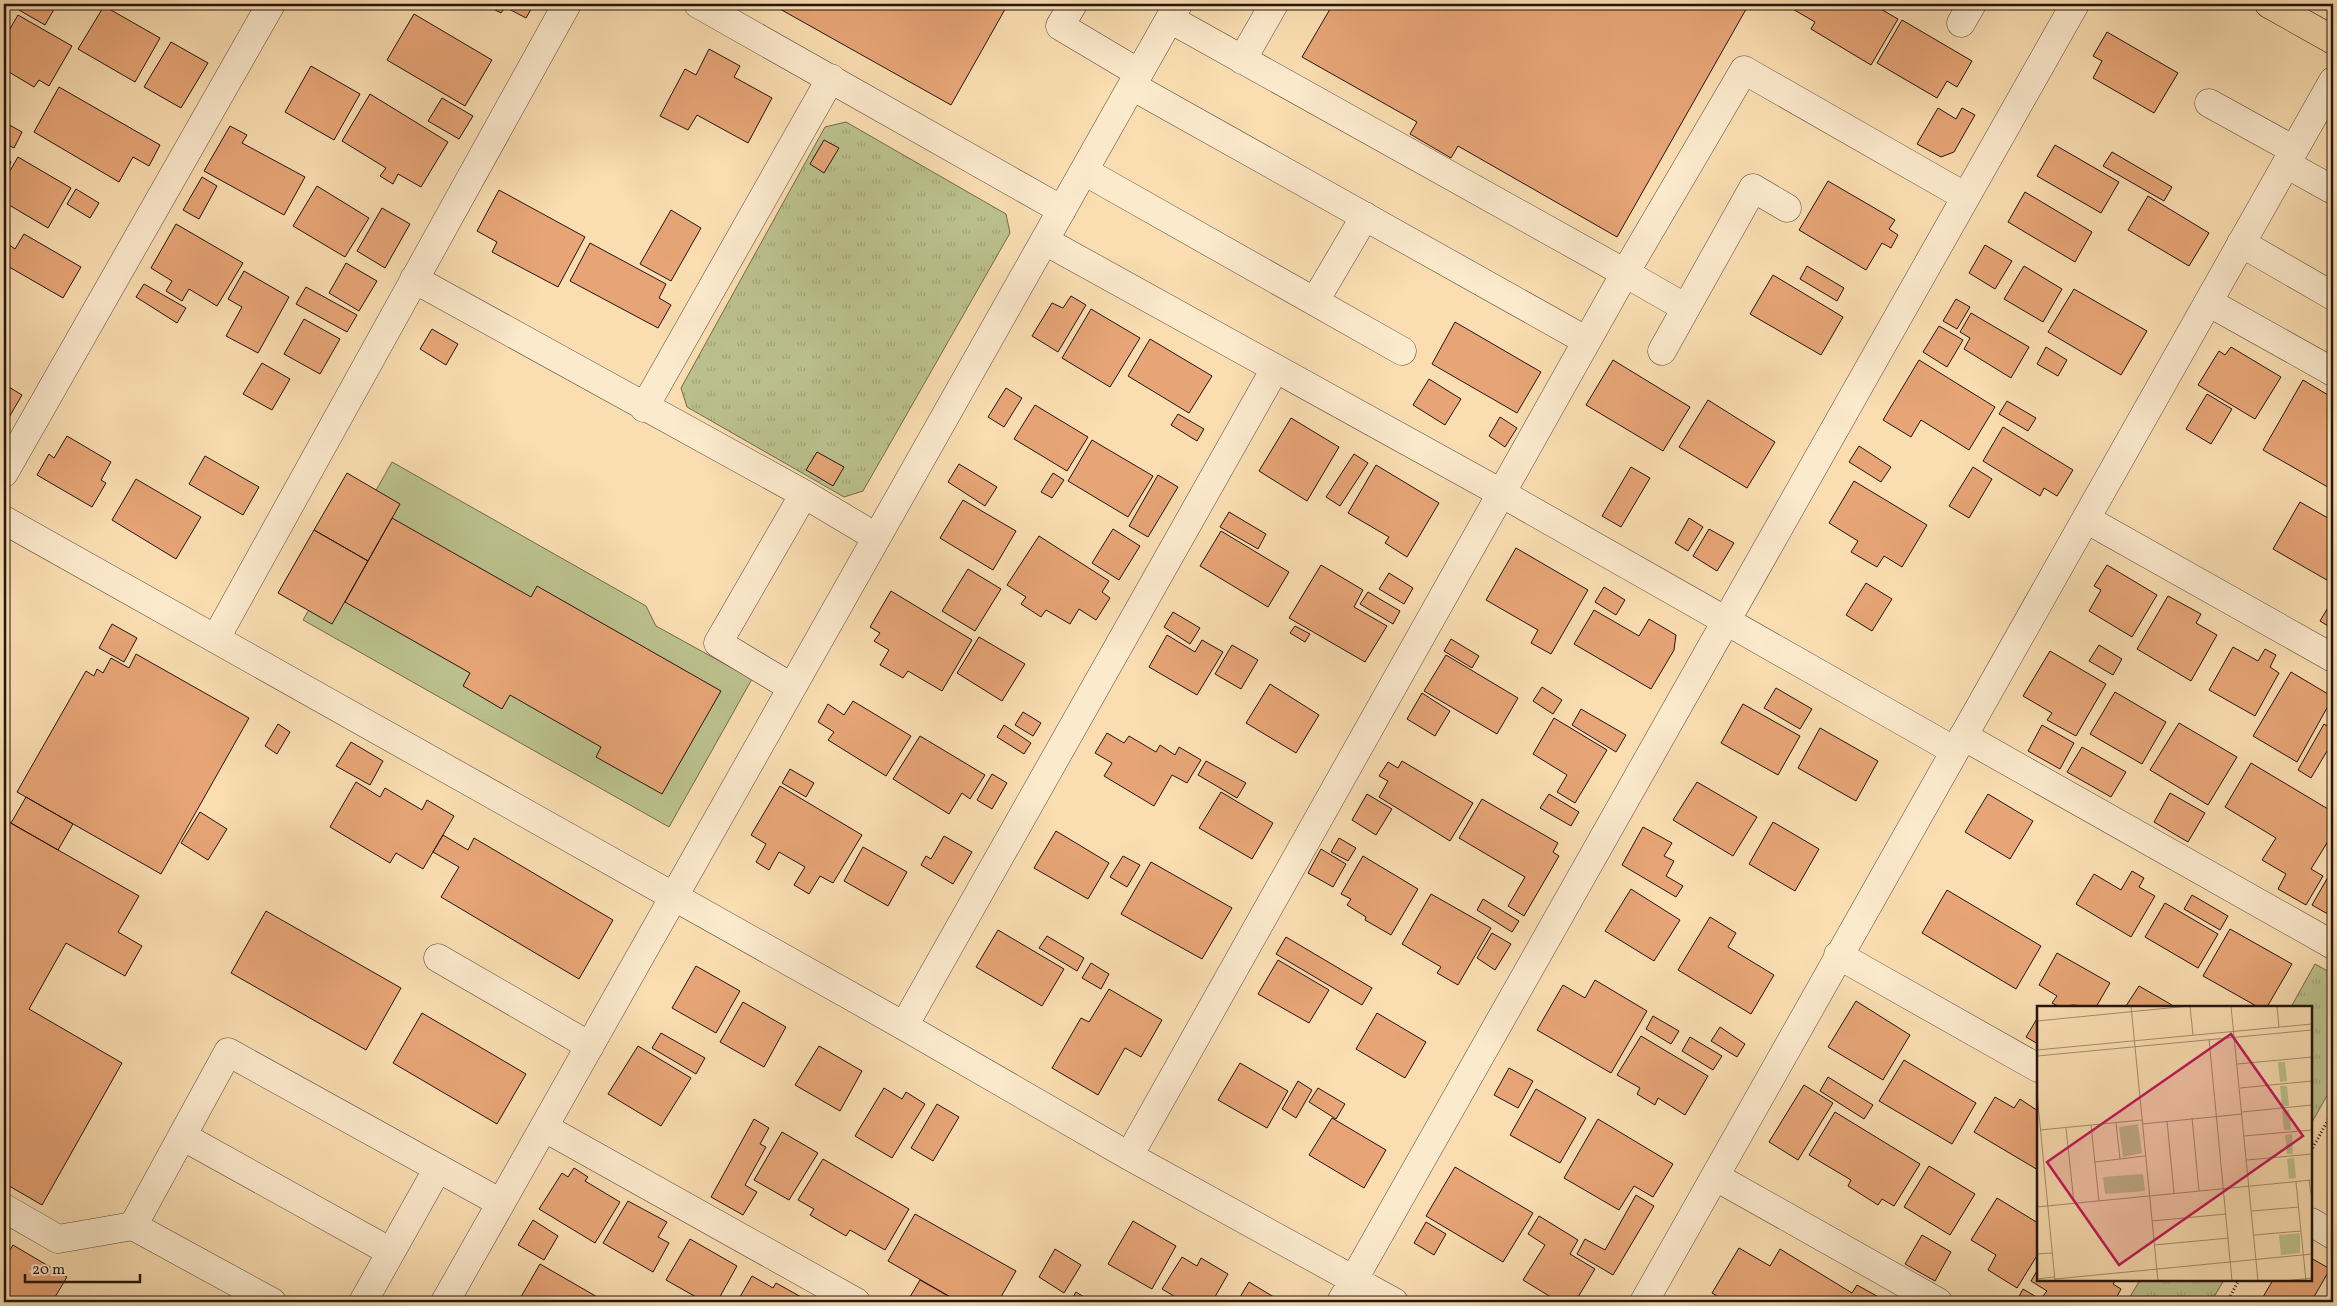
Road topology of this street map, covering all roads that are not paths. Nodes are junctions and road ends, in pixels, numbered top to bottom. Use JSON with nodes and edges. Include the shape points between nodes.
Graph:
{"nodes":[{"id":1,"x":271,"y":4,"type":"edge"},
{"id":2,"x":567,"y":4,"type":"edge"},
{"id":3,"x":698,"y":4,"type":"edge"},
{"id":4,"x":1073,"y":4,"type":"edge"},
{"id":5,"x":1274,"y":4,"type":"edge"},
{"id":6,"x":2075,"y":4,"type":"edge"},
{"id":7,"x":2269,"y":4,"type":"edge"},
{"id":8,"x":1174,"y":11,"type":"edge"},
{"id":9,"x":2333,"y":40,"type":"edge"},
{"id":10,"x":1242,"y":60,"type":"junction"},
{"id":11,"x":831,"y":78,"type":"junction"},
{"id":12,"x":1136,"y":79,"type":"junction"},
{"id":13,"x":2333,"y":81,"type":"edge"},
{"id":14,"x":2209,"y":103,"type":"dead end"},
{"id":15,"x":2290,"y":157,"type":"junction"},
{"id":16,"x":1084,"y":171,"type":"junction"},
{"id":17,"x":2333,"y":190,"type":"edge"},
{"id":18,"x":1966,"y":197,"type":"junction"},
{"id":19,"x":1787,"y":208,"type":"dead end"},
{"id":20,"x":1062,"y":210,"type":"junction"},
{"id":21,"x":1365,"y":216,"type":"junction"},
{"id":22,"x":1045,"y":241,"type":"junction"},
{"id":23,"x":2241,"y":243,"type":"junction"},
{"id":24,"x":1625,"y":274,"type":"junction"},
{"id":25,"x":414,"y":279,"type":"junction"},
{"id":26,"x":2333,"y":296,"type":"edge"},
{"id":27,"x":1314,"y":301,"type":"junction"},
{"id":28,"x":2208,"y":302,"type":"junction"},
{"id":29,"x":1686,"y":308,"type":"junction"},
{"id":30,"x":1587,"y":341,"type":"junction"},
{"id":31,"x":1402,"y":351,"type":"dead end"},
{"id":32,"x":1662,"y":351,"type":"dead end"},
{"id":33,"x":1275,"y":369,"type":"junction"},
{"id":34,"x":2333,"y":372,"type":"edge"},
{"id":35,"x":644,"y":408,"type":"junction"},
{"id":36,"x":4,"y":474,"type":"edge"},
{"id":37,"x":1501,"y":493,"type":"junction"},
{"id":38,"x":804,"y":494,"type":"junction"},
{"id":39,"x":2086,"y":519,"type":"junction"},
{"id":40,"x":4,"y":520,"type":"edge"},
{"id":41,"x":876,"y":537,"type":"junction"},
{"id":42,"x":1726,"y":622,"type":"junction"},
{"id":43,"x":216,"y":638,"type":"junction"},
{"id":44,"x":2333,"y":658,"type":"edge"},
{"id":45,"x":792,"y":686,"type":"junction"},
{"id":46,"x":1959,"y":744,"type":"junction"},
{"id":47,"x":674,"y":898,"type":"junction"},
{"id":48,"x":2333,"y":945,"type":"edge"},
{"id":49,"x":1838,"y":955,"type":"junction"},
{"id":50,"x":438,"y":958,"type":"dead end"},
{"id":51,"x":904,"y":1026,"type":"junction"},
{"id":52,"x":590,"y":1046,"type":"junction"},
{"id":53,"x":2037,"y":1067,"type":"edge"},
{"id":54,"x":546,"y":1128,"type":"junction"},
{"id":55,"x":182,"y":1136,"type":"junction"},
{"id":56,"x":1129,"y":1156,"type":"junction"},
{"id":57,"x":438,"y":1168,"type":"junction"},
{"id":58,"x":1716,"y":1177,"type":"junction"},
{"id":59,"x":501,"y":1203,"type":"junction"},
{"id":60,"x":4,"y":1208,"type":"edge"},
{"id":61,"x":2312,"y":1223,"type":"edge"},
{"id":62,"x":133,"y":1226,"type":"junction"},
{"id":63,"x":2333,"y":1235,"type":"edge"},
{"id":64,"x":391,"y":1252,"type":"junction"},
{"id":65,"x":1348,"y":1291,"type":"edge"},
{"id":66,"x":272,"y":1302,"type":"edge"},
{"id":67,"x":363,"y":1302,"type":"edge"},
{"id":68,"x":445,"y":1302,"type":"edge"},
{"id":69,"x":856,"y":1302,"type":"edge"},
{"id":70,"x":1394,"y":1302,"type":"edge"},
{"id":71,"x":1644,"y":1302,"type":"edge"},
{"id":72,"x":1938,"y":1302,"type":"edge"}],
"edges":[{"from":1,"to":36,"type":"street"},
{"from":2,"to":25,"type":"street"},
{"from":3,"to":11,"type":"street"},
{"from":4,"to":12,"type":"street","via":[[1060,26]]},
{"from":5,"to":10,"type":"street"},
{"from":6,"to":18,"type":"street"},
{"from":7,"to":9,"type":"highway"},
{"from":8,"to":10,"type":"street"},
{"from":8,"to":12,"type":"street"},
{"from":10,"to":24,"type":"street"},
{"from":11,"to":20,"type":"street"},
{"from":11,"to":35,"type":"street"},
{"from":12,"to":16,"type":"street"},
{"from":12,"to":21,"type":"street"},
{"from":13,"to":15,"type":"street"},
{"from":14,"to":15,"type":"street"},
{"from":15,"to":17,"type":"street"},
{"from":15,"to":23,"type":"street"},
{"from":16,"to":20,"type":"street"},
{"from":16,"to":27,"type":"street"},
{"from":18,"to":24,"type":"street","via":[[1744,70]]},
{"from":18,"to":42,"type":"street"},
{"from":19,"to":29,"type":"street","via":[[1753,188]]},
{"from":20,"to":22,"type":"street"},
{"from":21,"to":27,"type":"street"},
{"from":21,"to":30,"type":"street"},
{"from":22,"to":33,"type":"street"},
{"from":22,"to":41,"type":"street"},
{"from":23,"to":26,"type":"street"},
{"from":23,"to":28,"type":"street"},
{"from":24,"to":29,"type":"street"},
{"from":24,"to":30,"type":"street"},
{"from":25,"to":35,"type":"street"},
{"from":25,"to":43,"type":"street"},
{"from":27,"to":31,"type":"street"},
{"from":28,"to":34,"type":"street"},
{"from":28,"to":39,"type":"street"},
{"from":29,"to":32,"type":"street"},
{"from":30,"to":37,"type":"street"},
{"from":33,"to":37,"type":"street"},
{"from":33,"to":51,"type":"street"},
{"from":35,"to":38,"type":"street"},
{"from":37,"to":42,"type":"street"},
{"from":37,"to":56,"type":"street"},
{"from":38,"to":41,"type":"street"},
{"from":38,"to":45,"type":"street","via":[[718,644]]},
{"from":39,"to":44,"type":"street"},
{"from":39,"to":46,"type":"street"},
{"from":40,"to":43,"type":"street"},
{"from":41,"to":45,"type":"street"},
{"from":42,"to":46,"type":"street"},
{"from":42,"to":65,"type":"street"},
{"from":43,"to":47,"type":"street"},
{"from":45,"to":47,"type":"street"},
{"from":46,"to":48,"type":"street"},
{"from":46,"to":49,"type":"street"},
{"from":47,"to":51,"type":"street"},
{"from":47,"to":52,"type":"street"},
{"from":49,"to":53,"type":"street"},
{"from":49,"to":58,"type":"street"},
{"from":50,"to":52,"type":"street"},
{"from":51,"to":56,"type":"street"},
{"from":52,"to":54,"type":"street"},
{"from":54,"to":59,"type":"street"},
{"from":54,"to":69,"type":"street"},
{"from":55,"to":57,"type":"street","via":[[228,1052]]},
{"from":55,"to":62,"type":"street"},
{"from":55,"to":64,"type":"street"},
{"from":56,"to":65,"type":"street"},
{"from":57,"to":59,"type":"street"},
{"from":57,"to":64,"type":"street"},
{"from":58,"to":71,"type":"street"},
{"from":58,"to":72,"type":"street"},
{"from":59,"to":68,"type":"street"},
{"from":60,"to":62,"type":"street","via":[[58,1239]]},
{"from":61,"to":63,"type":"street"},
{"from":62,"to":66,"type":"street"},
{"from":64,"to":67,"type":"street"},
{"from":65,"to":70,"type":"street"}]}
